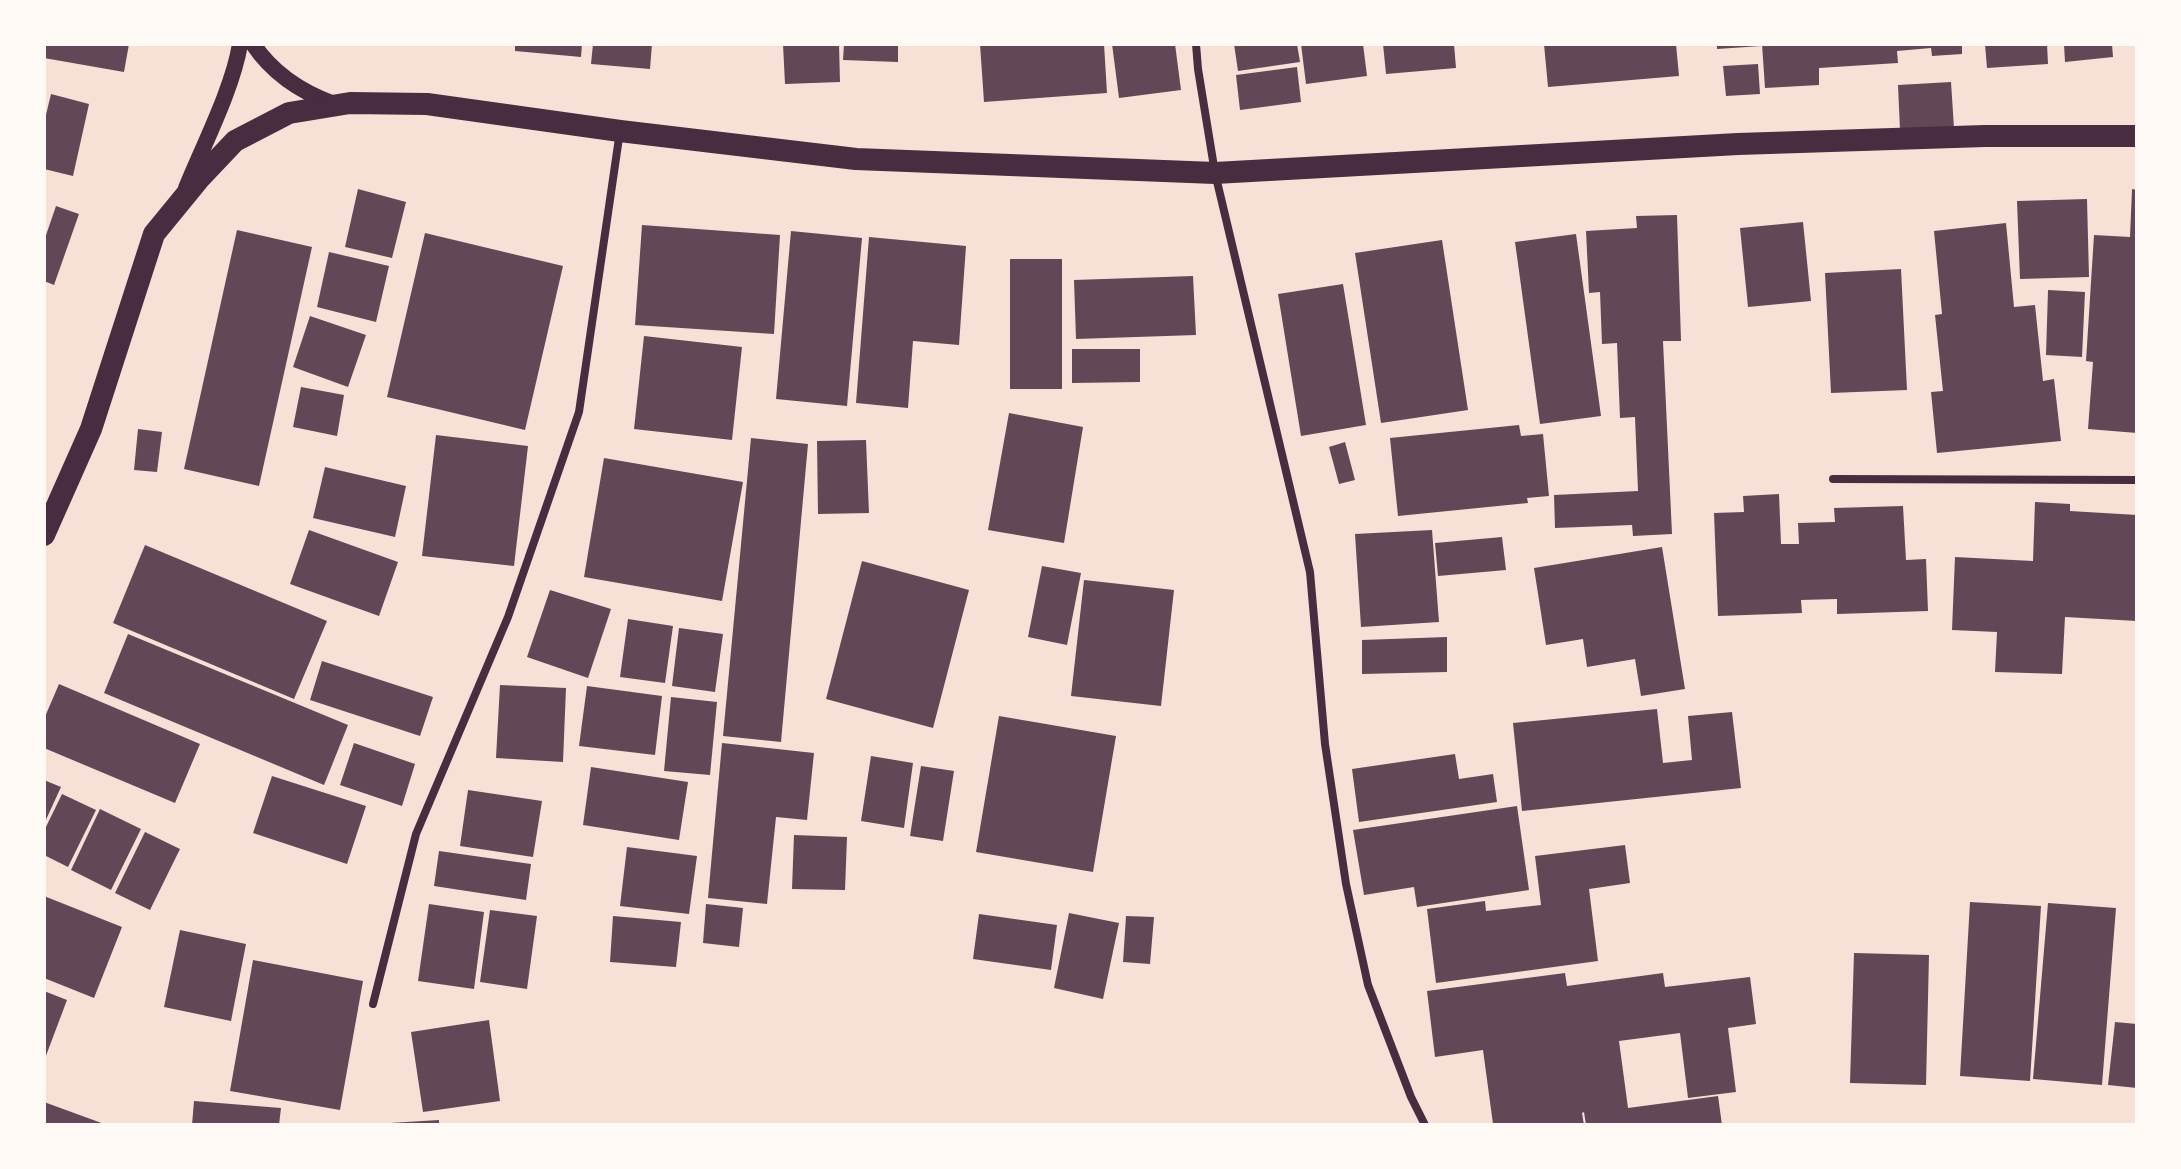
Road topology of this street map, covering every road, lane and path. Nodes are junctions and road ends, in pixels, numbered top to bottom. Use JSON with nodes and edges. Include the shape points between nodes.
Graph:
{"nodes":[{"id":1,"x":240,"y":44,"type":"edge"},
{"id":2,"x":253,"y":44,"type":"edge"},
{"id":3,"x":1196,"y":44,"type":"edge"},
{"id":4,"x":337,"y":105,"type":"junction"},
{"id":5,"x":620,"y":131,"type":"junction"},
{"id":6,"x":2137,"y":136,"type":"edge"},
{"id":7,"x":1215,"y":173,"type":"junction"},
{"id":8,"x":180,"y":203,"type":"junction"},
{"id":9,"x":1833,"y":479,"type":"dead end"},
{"id":10,"x":2137,"y":480,"type":"edge"},
{"id":11,"x":44,"y":535,"type":"edge"},
{"id":12,"x":373,"y":1004,"type":"dead end"},
{"id":13,"x":1425,"y":1125,"type":"edge"}],
"edges":[{"from":1,"to":8,"type":"main road"},
{"from":2,"to":4,"type":"main road","via":[[290,83]]},
{"from":3,"to":7,"type":"street"},
{"from":4,"to":5,"type":"highway","via":[[427,104]]},
{"from":4,"to":8,"type":"highway","via":[[289,113],[235,141]]},
{"from":5,"to":7,"type":"highway","via":[[856,159]]},
{"from":5,"to":12,"type":"street","via":[[579,412],[508,617],[416,834]]},
{"from":6,"to":7,"type":"highway","via":[[1738,144]]},
{"from":7,"to":13,"type":"street","via":[[1310,572],[1325,744],[1368,985]]},
{"from":8,"to":11,"type":"highway","via":[[154,234],[91,429]]},
{"from":9,"to":10,"type":"street"}]}
